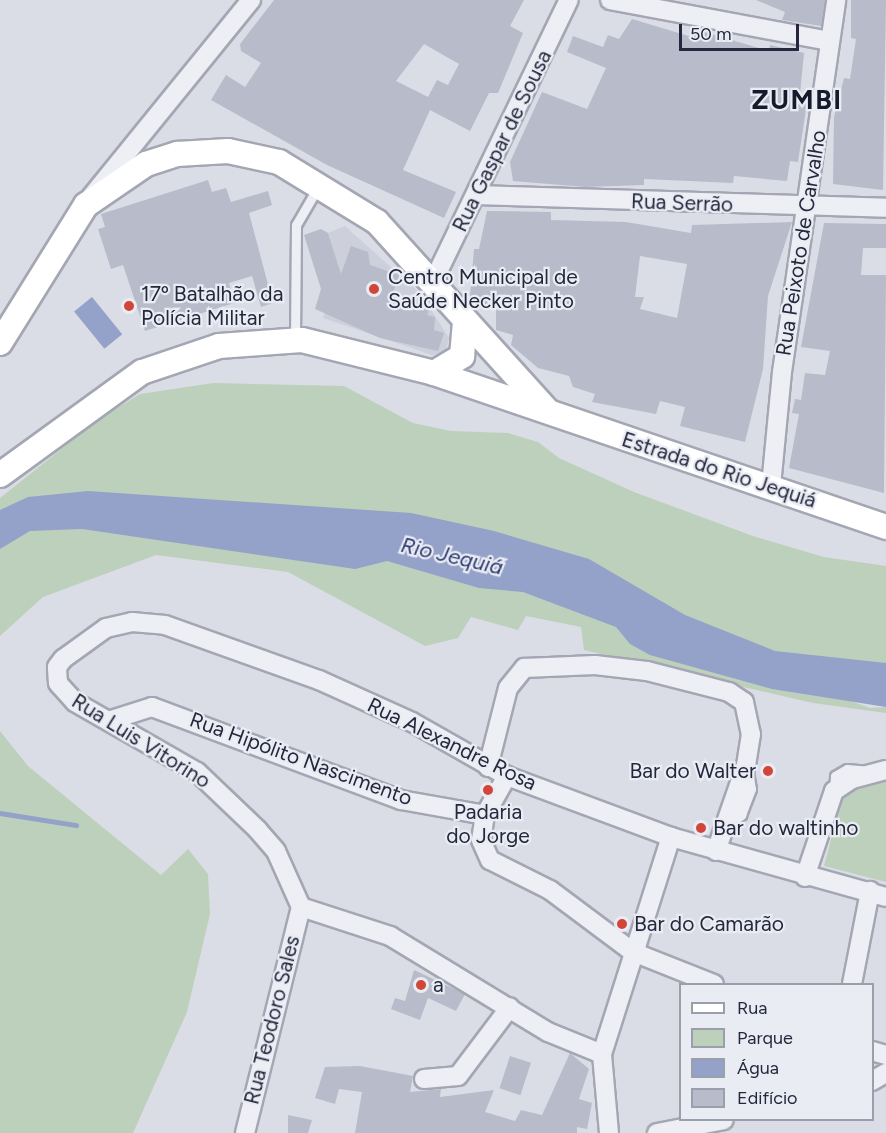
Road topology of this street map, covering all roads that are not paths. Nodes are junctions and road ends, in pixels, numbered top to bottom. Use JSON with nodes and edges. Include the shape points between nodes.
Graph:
{"nodes":[{"id":1,"x":251,"y":0,"type":"edge"},
{"id":2,"x":570,"y":0,"type":"edge"},
{"id":3,"x":609,"y":0,"type":"edge"},
{"id":4,"x":836,"y":0,"type":"edge"},
{"id":5,"x":829,"y":41,"type":"junction"},
{"id":6,"x":321,"y":183,"type":"junction"},
{"id":7,"x":477,"y":195,"type":"junction"},
{"id":8,"x":86,"y":205,"type":"junction"},
{"id":9,"x":808,"y":207,"type":"junction"},
{"id":10,"x":886,"y":208,"type":"edge"},
{"id":11,"x":434,"y":282,"type":"junction"},
{"id":12,"x":465,"y":323,"type":"junction"},
{"id":13,"x":295,"y":340,"type":"junction"},
{"id":14,"x":0,"y":343,"type":"edge"},
{"id":15,"x":434,"y":373,"type":"junction"},
{"id":16,"x":551,"y":414,"type":"junction"},
{"id":17,"x":0,"y":475,"type":"edge"},
{"id":18,"x":771,"y":486,"type":"junction"},
{"id":19,"x":886,"y":526,"type":"edge"},
{"id":20,"x":63,"y":659,"type":"joint"},
{"id":21,"x":111,"y":720,"type":"junction"},
{"id":22,"x":488,"y":766,"type":"junction"},
{"id":23,"x":879,"y":771,"type":"edge"},
{"id":24,"x":507,"y":776,"type":"junction"},
{"id":25,"x":485,"y":815,"type":"junction"},
{"id":26,"x":671,"y":837,"type":"junction"},
{"id":27,"x":716,"y":851,"type":"junction"},
{"id":28,"x":805,"y":877,"type":"junction"},
{"id":29,"x":878,"y":894,"type":"edge"},
{"id":30,"x":301,"y":907,"type":"junction"},
{"id":31,"x":633,"y":952,"type":"junction"},
{"id":32,"x":711,"y":983,"type":"edge"},
{"id":33,"x":852,"y":983,"type":"edge"},
{"id":34,"x":510,"y":1007,"type":"junction"},
{"id":35,"x":602,"y":1054,"type":"junction"},
{"id":36,"x":424,"y":1079,"type":"dead end"},
{"id":37,"x":714,"y":1121,"type":"edge"},
{"id":38,"x":245,"y":1133,"type":"edge"},
{"id":39,"x":609,"y":1133,"type":"edge"},
{"id":40,"x":657,"y":1133,"type":"edge"}],
"edges":[{"from":1,"to":8,"type":"street"},
{"from":2,"to":7,"type":"street","name":"Rua Gaspar de Sousa"},
{"from":3,"to":5,"type":"street"},
{"from":4,"to":5,"type":"street","name":"Rua Peixoto de Carvalho"},
{"from":5,"to":9,"type":"street","name":"Rua Peixoto de Carvalho"},
{"from":6,"to":8,"type":"main road","name":"Estrada do Rio Jequiá","via":[[261,157],[201,151],[146,164]]},
{"from":6,"to":11,"type":"main road","name":"Estrada do Rio Jequiá","via":[[377,222]]},
{"from":6,"to":13,"type":"lane","via":[[296,225]]},
{"from":7,"to":9,"type":"street","name":"Rua Serrão"},
{"from":7,"to":11,"type":"street","name":"Rua Gaspar de Sousa"},
{"from":8,"to":14,"type":"main road","name":"Estrada do Rio Jequiá"},
{"from":9,"to":10,"type":"street","name":"Rua Serrão"},
{"from":9,"to":18,"type":"street","name":"Rua Peixoto de Carvalho","via":[[782,372]]},
{"from":11,"to":12,"type":"main road","name":"Estrada do Rio Jequiá"},
{"from":12,"to":15,"type":"main road","via":[[462,356]]},
{"from":12,"to":16,"type":"main road","name":"Estrada do Rio Jequiá"},
{"from":13,"to":15,"type":"main road","name":"Estrada do Rio Jequiá"},
{"from":13,"to":17,"type":"main road","name":"Estrada do Rio Jequiá","via":[[219,346],[142,372]]},
{"from":15,"to":16,"type":"main road","name":"Estrada do Rio Jequiá"},
{"from":16,"to":18,"type":"main road","name":"Estrada do Rio Jequiá"},
{"from":18,"to":19,"type":"main road","name":"Estrada do Rio Jequiá"},
{"from":20,"to":21,"type":"street","name":"Rua Luis Vitorino","via":[[57,674],[64,691]]},
{"from":20,"to":22,"type":"street","name":"Rua Alexandre Rosa","via":[[106,628],[160,624],[319,680],[412,722]]},
{"from":21,"to":25,"type":"street","name":"Rua Hipólito Nascimento","via":[[132,710],[163,710],[401,800]]},
{"from":21,"to":30,"type":"street","name":"Rua Luis Vitorino","via":[[197,772],[225,796],[276,851]]},
{"from":22,"to":24,"type":"street","name":"Rua Alexandre Rosa"},
{"from":22,"to":27,"type":"street","via":[[508,688],[524,668],[595,665],[647,671],[729,692],[746,708],[751,734],[746,765]]},
{"from":23,"to":28,"type":"street","via":[[834,790]]},
{"from":24,"to":25,"type":"street"},
{"from":24,"to":26,"type":"street","name":"Rua Alexandre Rosa"},
{"from":25,"to":31,"type":"street","via":[[481,840],[490,860],[550,890]]},
{"from":26,"to":27,"type":"street","name":"Rua Alexandre Rosa"},
{"from":26,"to":31,"type":"street"},
{"from":27,"to":28,"type":"street","name":"Rua Alexandre Rosa"},
{"from":28,"to":29,"type":"street","name":"Rua Alexandre Rosa"},
{"from":29,"to":33,"type":"street"},
{"from":30,"to":34,"type":"street","via":[[390,936]]},
{"from":30,"to":38,"type":"street","name":"Rua Teodoro Sales"},
{"from":31,"to":32,"type":"street"},
{"from":31,"to":35,"type":"street"},
{"from":34,"to":35,"type":"street","via":[[548,1032]]},
{"from":34,"to":36,"type":"street","via":[[458,1076]]},
{"from":35,"to":39,"type":"street"},
{"from":37,"to":40,"type":"street"}]}
